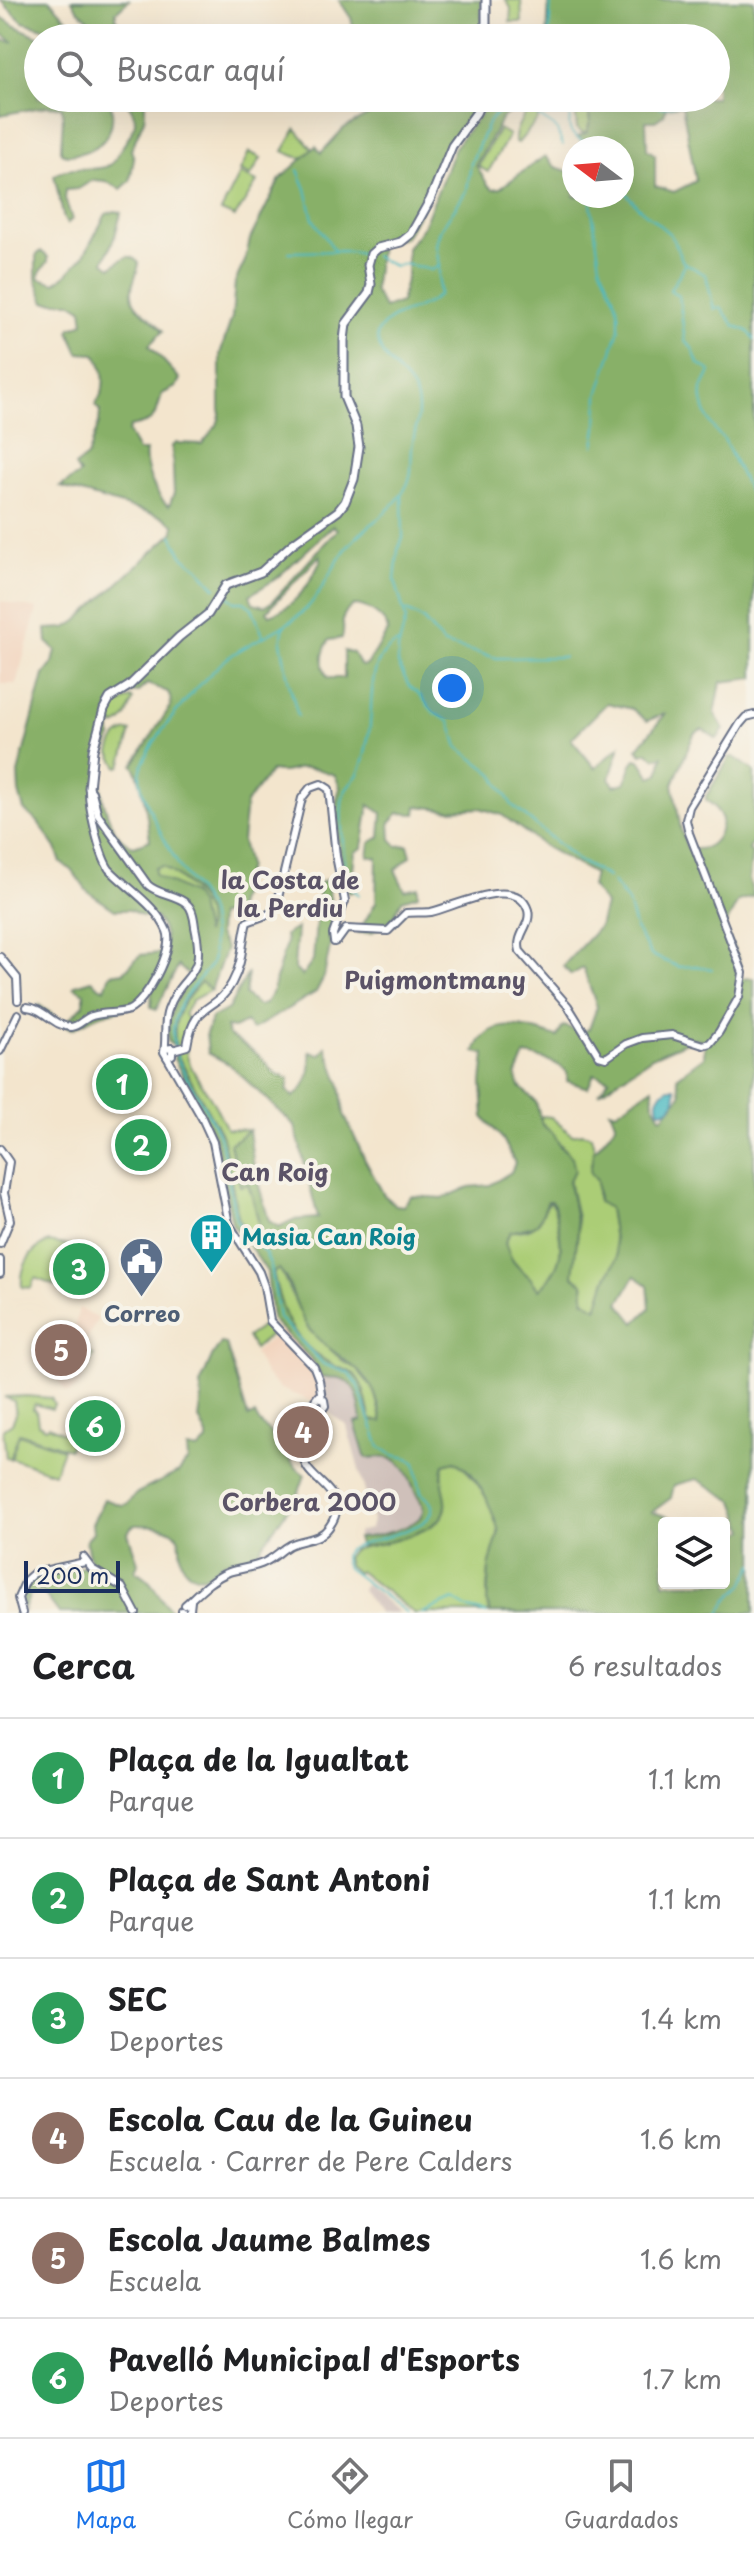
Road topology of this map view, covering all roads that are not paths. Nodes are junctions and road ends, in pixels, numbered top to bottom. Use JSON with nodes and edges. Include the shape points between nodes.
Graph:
{"nodes":[{"id":1,"x":486,"y":0,"type":"edge"},
{"id":2,"x":486,"y":24,"type":"edge"},
{"id":3,"x":476,"y":112,"type":"edge"},
{"id":4,"x":754,"y":715,"type":"edge"},
{"id":5,"x":89,"y":788,"type":"junction"},
{"id":6,"x":0,"y":957,"type":"edge"},
{"id":7,"x":18,"y":1000,"type":"junction"},
{"id":8,"x":27,"y":1007,"type":"junction"},
{"id":9,"x":18,"y":1014,"type":"junction"},
{"id":10,"x":0,"y":1051,"type":"edge"},
{"id":11,"x":170,"y":1052,"type":"junction"},
{"id":12,"x":0,"y":1149,"type":"edge"},
{"id":13,"x":0,"y":1244,"type":"edge"},
{"id":14,"x":0,"y":1260,"type":"edge"},
{"id":15,"x":0,"y":1274,"type":"edge"},
{"id":16,"x":185,"y":1610,"type":"edge"},
{"id":17,"x":22,"y":1613,"type":"edge"},
{"id":18,"x":136,"y":1613,"type":"edge"}],
"edges":[{"from":1,"to":2,"type":"main road"},
{"from":3,"to":5,"type":"main road","via":[[452,146],[411,234],[371,254],[369,293],[346,324],[344,397],[356,426],[359,453],[345,502],[264,570],[226,585],[208,614],[108,701],[93,750]]},
{"from":4,"to":11,"type":"street","via":[[740,724],[686,817],[744,975],[739,997],[710,1043],[666,1035],[635,1040],[606,1058],[599,1056],[568,1006],[520,951],[528,911],[522,901],[502,892],[406,913],[388,931],[346,929],[334,942],[345,901],[329,789],[321,784],[302,798],[276,906],[247,922],[232,983],[198,1014],[184,1048]]},
{"from":5,"to":8,"type":"street","via":[[89,809],[103,859],[160,919],[169,937],[166,959],[127,1010],[88,1017],[72,1027]]},
{"from":5,"to":11,"type":"street","via":[[98,815],[148,885],[187,903],[193,915],[199,958],[169,1007],[165,1021]]},
{"from":6,"to":7,"type":"street","via":[[17,978]]},
{"from":7,"to":8,"type":"street"},
{"from":7,"to":9,"type":"street","via":[[13,1007]]},
{"from":8,"to":9,"type":"street"},
{"from":9,"to":10,"type":"street"},
{"from":11,"to":16,"type":"street","via":[[213,1142],[229,1224],[257,1269],[270,1321],[318,1376],[320,1397],[312,1404],[318,1410],[317,1434],[304,1458],[309,1472],[332,1494],[334,1514],[328,1529],[315,1538],[219,1577]]},
{"from":12,"to":13,"type":"street","via":[[10,1165],[4,1193],[10,1217]]},
{"from":14,"to":15,"type":"street"},
{"from":17,"to":18,"type":"street","via":[[18,1598],[29,1577],[82,1562],[122,1587]]}]}
